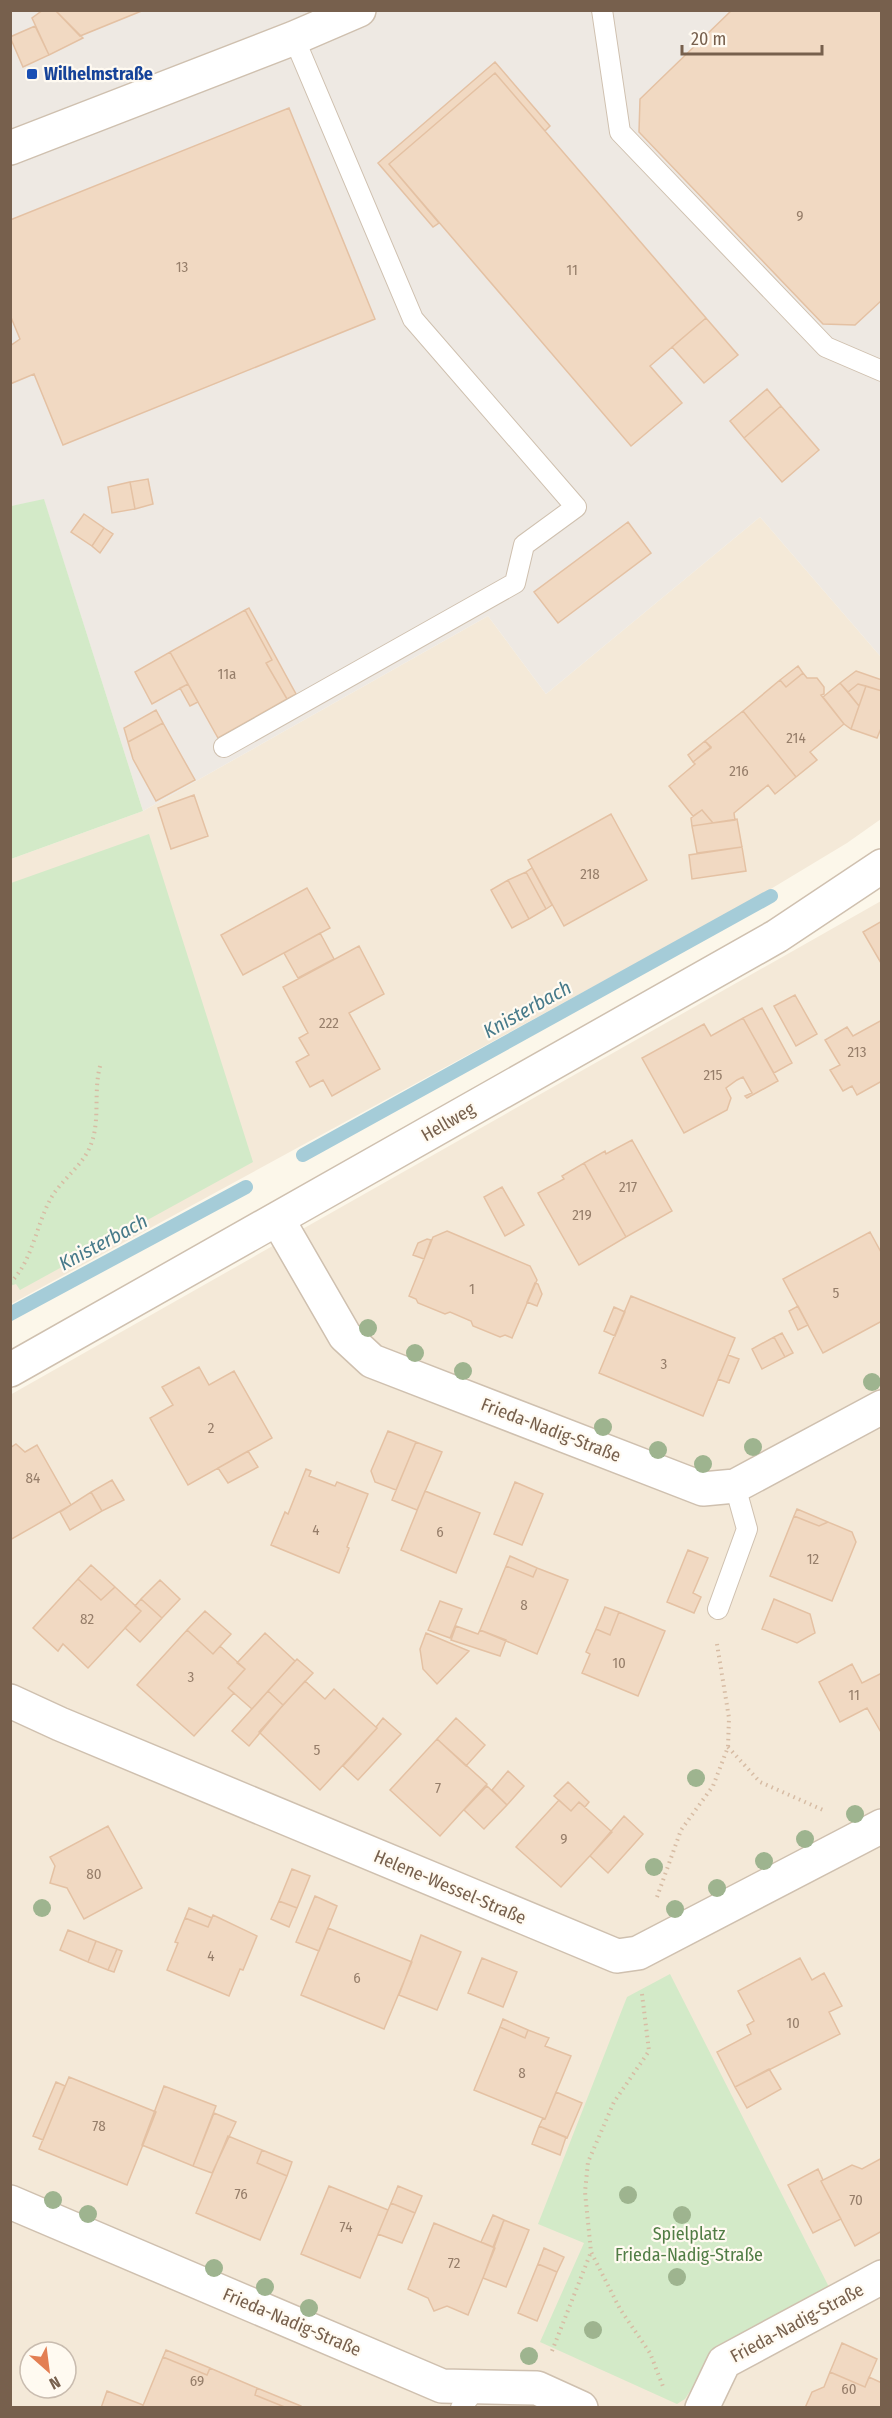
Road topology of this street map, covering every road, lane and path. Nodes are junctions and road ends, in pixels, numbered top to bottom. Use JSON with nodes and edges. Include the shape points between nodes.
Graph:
{"nodes":[{"id":1,"x":359,"y":10,"type":"edge"},
{"id":2,"x":602,"y":10,"type":"edge"},
{"id":3,"x":294,"y":38,"type":"junction"},
{"id":4,"x":10,"y":148,"type":"edge"},
{"id":5,"x":882,"y":371,"type":"edge"},
{"id":6,"x":224,"y":747,"type":"dead end"},
{"id":7,"x":882,"y":866,"type":"edge"},
{"id":8,"x":101,"y":1063,"type":"dead end"},
{"id":9,"x":278,"y":1220,"type":"junction"},
{"id":10,"x":10,"y":1282,"type":"edge"},
{"id":11,"x":10,"y":1370,"type":"edge"},
{"id":12,"x":882,"y":1407,"type":"edge"},
{"id":13,"x":735,"y":1486,"type":"junction"},
{"id":14,"x":718,"y":1609,"type":"joint"},
{"id":15,"x":10,"y":1701,"type":"edge"},
{"id":16,"x":728,"y":1747,"type":"junction"},
{"id":17,"x":868,"y":1833,"type":"edge"},
{"id":18,"x":638,"y":1953,"type":"junction"},
{"id":19,"x":10,"y":2202,"type":"edge"},
{"id":20,"x":591,"y":2252,"type":"junction"},
{"id":21,"x":882,"y":2277,"type":"edge"},
{"id":22,"x":537,"y":2388,"type":"junction"},
{"id":23,"x":664,"y":2397,"type":"dead end"},
{"id":24,"x":469,"y":2398,"type":"edge"},
{"id":25,"x":581,"y":2408,"type":"edge"},
{"id":26,"x":702,"y":2408,"type":"edge"}],
"edges":[{"from":1,"to":3,"type":"street"},
{"from":2,"to":5,"type":"lane","via":[[620,132],[826,346]]},
{"from":3,"to":4,"type":"street"},
{"from":3,"to":6,"type":"lane","via":[[413,319],[576,507],[524,545],[514,583]]},
{"from":7,"to":9,"type":"street","name":"Hellweg","via":[[777,936]]},
{"from":8,"to":10,"type":"path","via":[[89,1149],[50,1201],[20,1270]]},
{"from":9,"to":11,"type":"street","name":"Hellweg"},
{"from":9,"to":13,"type":"street","name":"Frieda-Nadig-Straße","via":[[345,1336],[372,1361],[703,1489]]},
{"from":12,"to":13,"type":"street","name":"Frieda-Nadig-Straße"},
{"from":13,"to":14,"type":"lane","via":[[747,1529]]},
{"from":14,"to":16,"type":"path","via":[[717,1653],[729,1718]]},
{"from":15,"to":18,"type":"street","name":"Helene-Wessel-Straße","via":[[616,1956]]},
{"from":16,"to":17,"type":"path","via":[[760,1782]]},
{"from":16,"to":18,"type":"path","via":[[713,1786],[681,1830]]},
{"from":17,"to":18,"type":"street","name":"Helene-Wessel-Straße"},
{"from":18,"to":20,"type":"path","via":[[649,2051],[614,2102],[588,2162],[585,2192]]},
{"from":19,"to":24,"type":"street","name":"Frieda-Nadig-Straße"},
{"from":20,"to":22,"type":"path"},
{"from":20,"to":23,"type":"path","via":[[620,2309],[650,2353]]},
{"from":21,"to":26,"type":"street","name":"Frieda-Nadig-Straße","via":[[724,2362]]},
{"from":22,"to":24,"type":"street","name":"Frieda-Nadig-Straße"},
{"from":22,"to":25,"type":"street","name":"Frieda-Nadig-Straße"}]}
